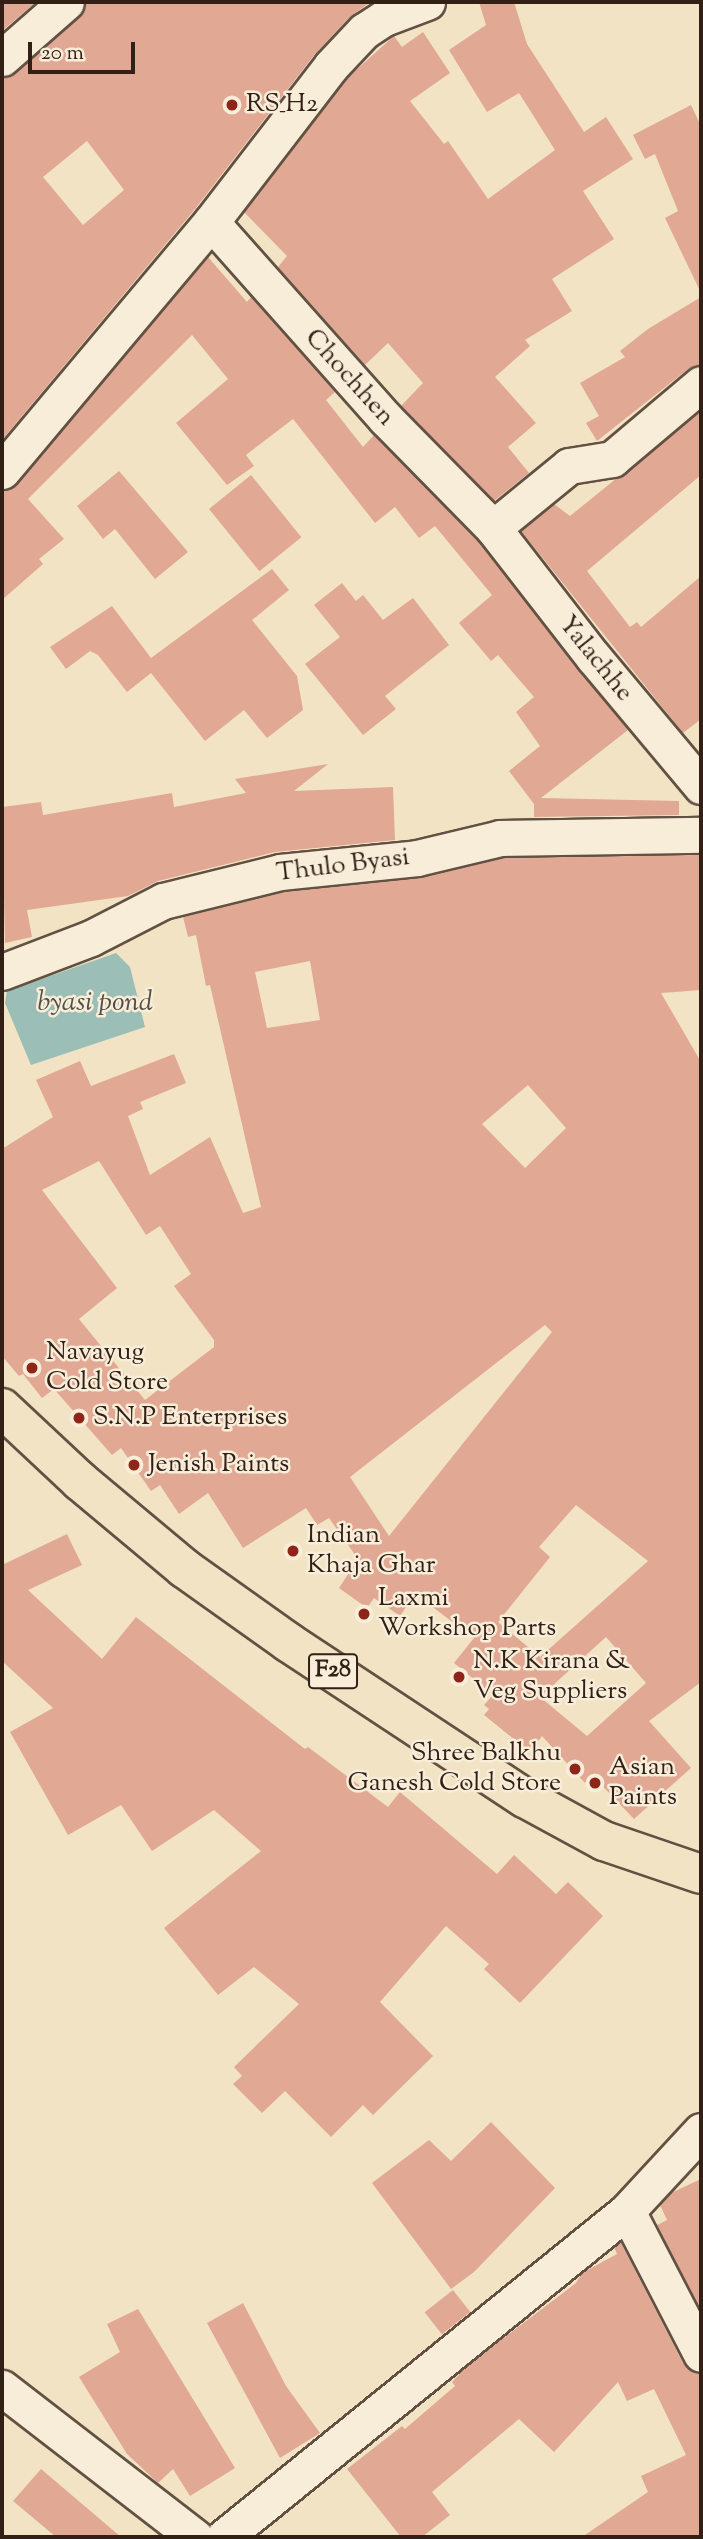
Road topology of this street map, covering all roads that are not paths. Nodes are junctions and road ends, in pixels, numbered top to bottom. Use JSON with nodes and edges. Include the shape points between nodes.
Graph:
{"nodes":[{"id":1,"x":66,"y":2,"type":"edge"},
{"id":2,"x":423,"y":2,"type":"edge"},
{"id":3,"x":2,"y":58,"type":"edge"},
{"id":4,"x":211,"y":222,"type":"junction"},
{"id":5,"x":701,"y":384,"type":"edge"},
{"id":6,"x":2,"y":471,"type":"edge"},
{"id":7,"x":493,"y":528,"type":"junction"},
{"id":8,"x":701,"y":786,"type":"edge"},
{"id":9,"x":701,"y":835,"type":"edge"},
{"id":10,"x":2,"y":972,"type":"edge"},
{"id":11,"x":2,"y":1408,"type":"edge"},
{"id":12,"x":701,"y":1874,"type":"edge"},
{"id":13,"x":701,"y":2131,"type":"edge"},
{"id":14,"x":627,"y":2211,"type":"junction"},
{"id":15,"x":701,"y":2354,"type":"edge"},
{"id":16,"x":2,"y":2388,"type":"edge"},
{"id":17,"x":195,"y":2537,"type":"edge"},
{"id":18,"x":225,"y":2537,"type":"edge"}],
"edges":[{"from":1,"to":3,"type":"street"},
{"from":2,"to":4,"type":"street","via":[[364,31],[331,66]]},
{"from":4,"to":6,"type":"street"},
{"from":4,"to":7,"type":"street","name":"Chochhen","via":[[386,419]]},
{"from":5,"to":7,"type":"street","via":[[612,459],[569,466]]},
{"from":7,"to":8,"type":"street","name":"Yalachhe","via":[[594,659]]},
{"from":9,"to":10,"type":"street","name":"Thulo Byasi","via":[[500,838],[418,858],[280,872],[163,901],[91,938]]},
{"from":11,"to":12,"type":"main road","number":"F28","via":[[184,1568],[288,1642],[525,1798],[604,1841]]},
{"from":13,"to":14,"type":"street"},
{"from":14,"to":15,"type":"street"},
{"from":14,"to":18,"type":"street"},
{"from":16,"to":17,"type":"street"}]}
